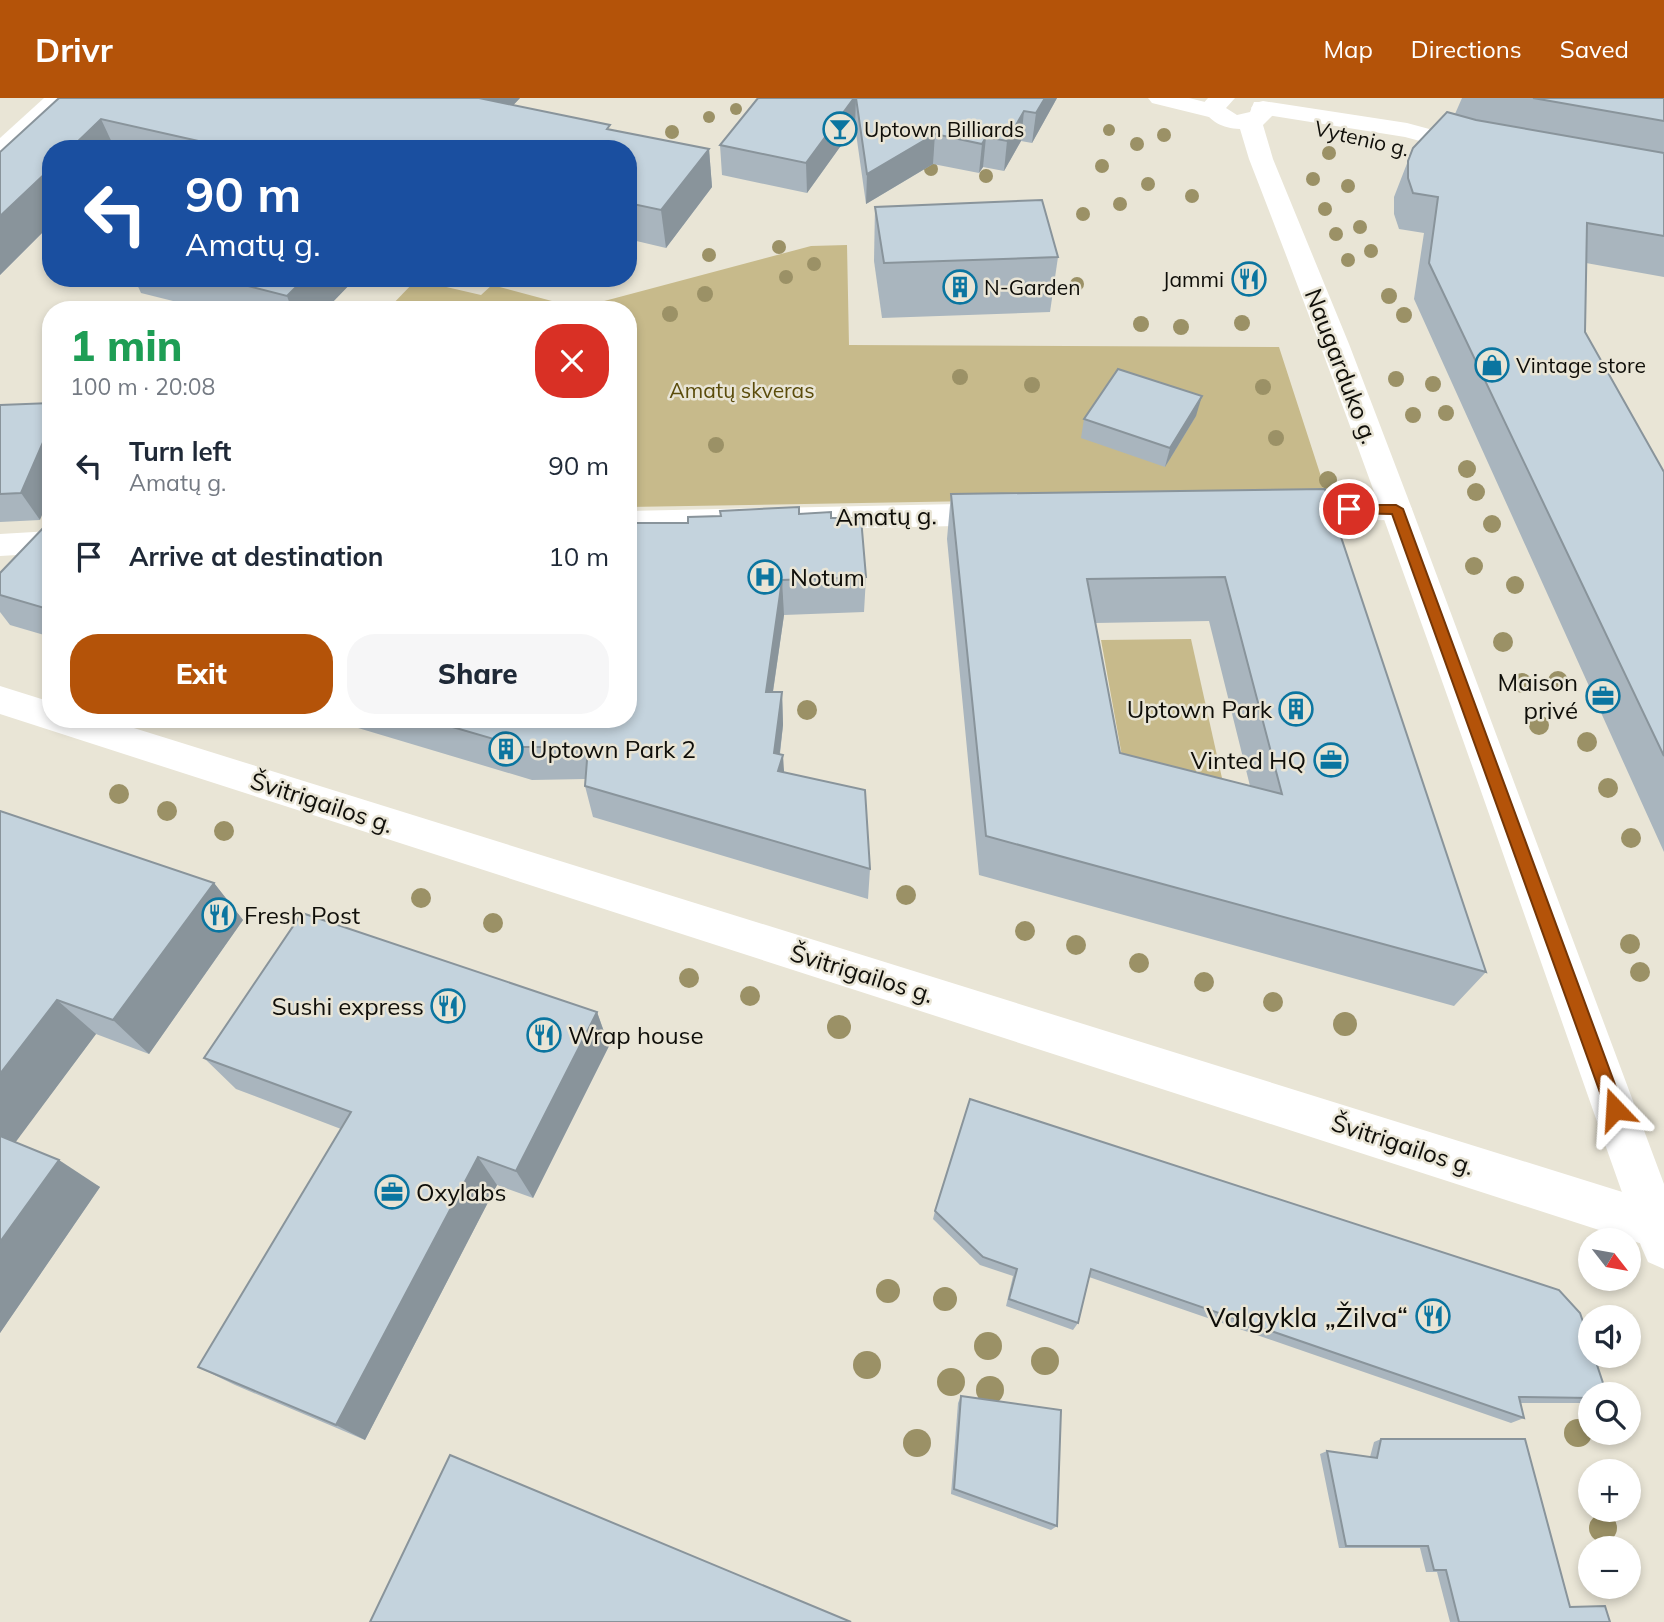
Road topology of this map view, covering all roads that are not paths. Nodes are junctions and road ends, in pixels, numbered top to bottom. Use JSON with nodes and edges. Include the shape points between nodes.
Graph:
{"nodes":[{"id":1,"x":58,"y":98,"type":"edge"},
{"id":2,"x":1160,"y":98,"type":"edge"},
{"id":3,"x":1176,"y":98,"type":"edge"},
{"id":4,"x":1217,"y":104,"type":"edge"},
{"id":5,"x":1251,"y":113,"type":"edge"},
{"id":6,"x":0,"y":151,"type":"edge"},
{"id":7,"x":1502,"y":153,"type":"edge"},
{"id":8,"x":1396,"y":509,"type":"junction"},
{"id":9,"x":1245,"y":511,"type":"edge"},
{"id":10,"x":1024,"y":514,"type":"edge"},
{"id":11,"x":637,"y":522,"type":"edge"},
{"id":12,"x":42,"y":543,"type":"edge"},
{"id":13,"x":0,"y":545,"type":"edge"},
{"id":14,"x":0,"y":700,"type":"edge"},
{"id":15,"x":42,"y":713,"type":"edge"},
{"id":16,"x":88,"y":728,"type":"edge"},
{"id":17,"x":1662,"y":1233,"type":"edge"}],
"edges":[{"from":1,"to":6,"type":"main road"},
{"from":2,"to":4,"type":"main road"},
{"from":3,"to":4,"type":"main road"},
{"from":4,"to":5,"type":"main road","name":"Vytenio g.","via":[[1226,120]]},
{"from":5,"to":7,"type":"main road","name":"Vytenio g.","via":[[1405,149],[1462,146]]},
{"from":5,"to":8,"type":"main road","name":"Naugarduko g.","via":[[1261,159]]},
{"from":8,"to":9,"type":"main road"},
{"from":8,"to":17,"type":"main road","name":"Naugarduko g."},
{"from":10,"to":11,"type":"main road","name":"Amatų g."},
{"from":12,"to":13,"type":"main road"},
{"from":14,"to":15,"type":"main road"},
{"from":16,"to":17,"type":"main road","name":"Švitrigailos g."}]}
